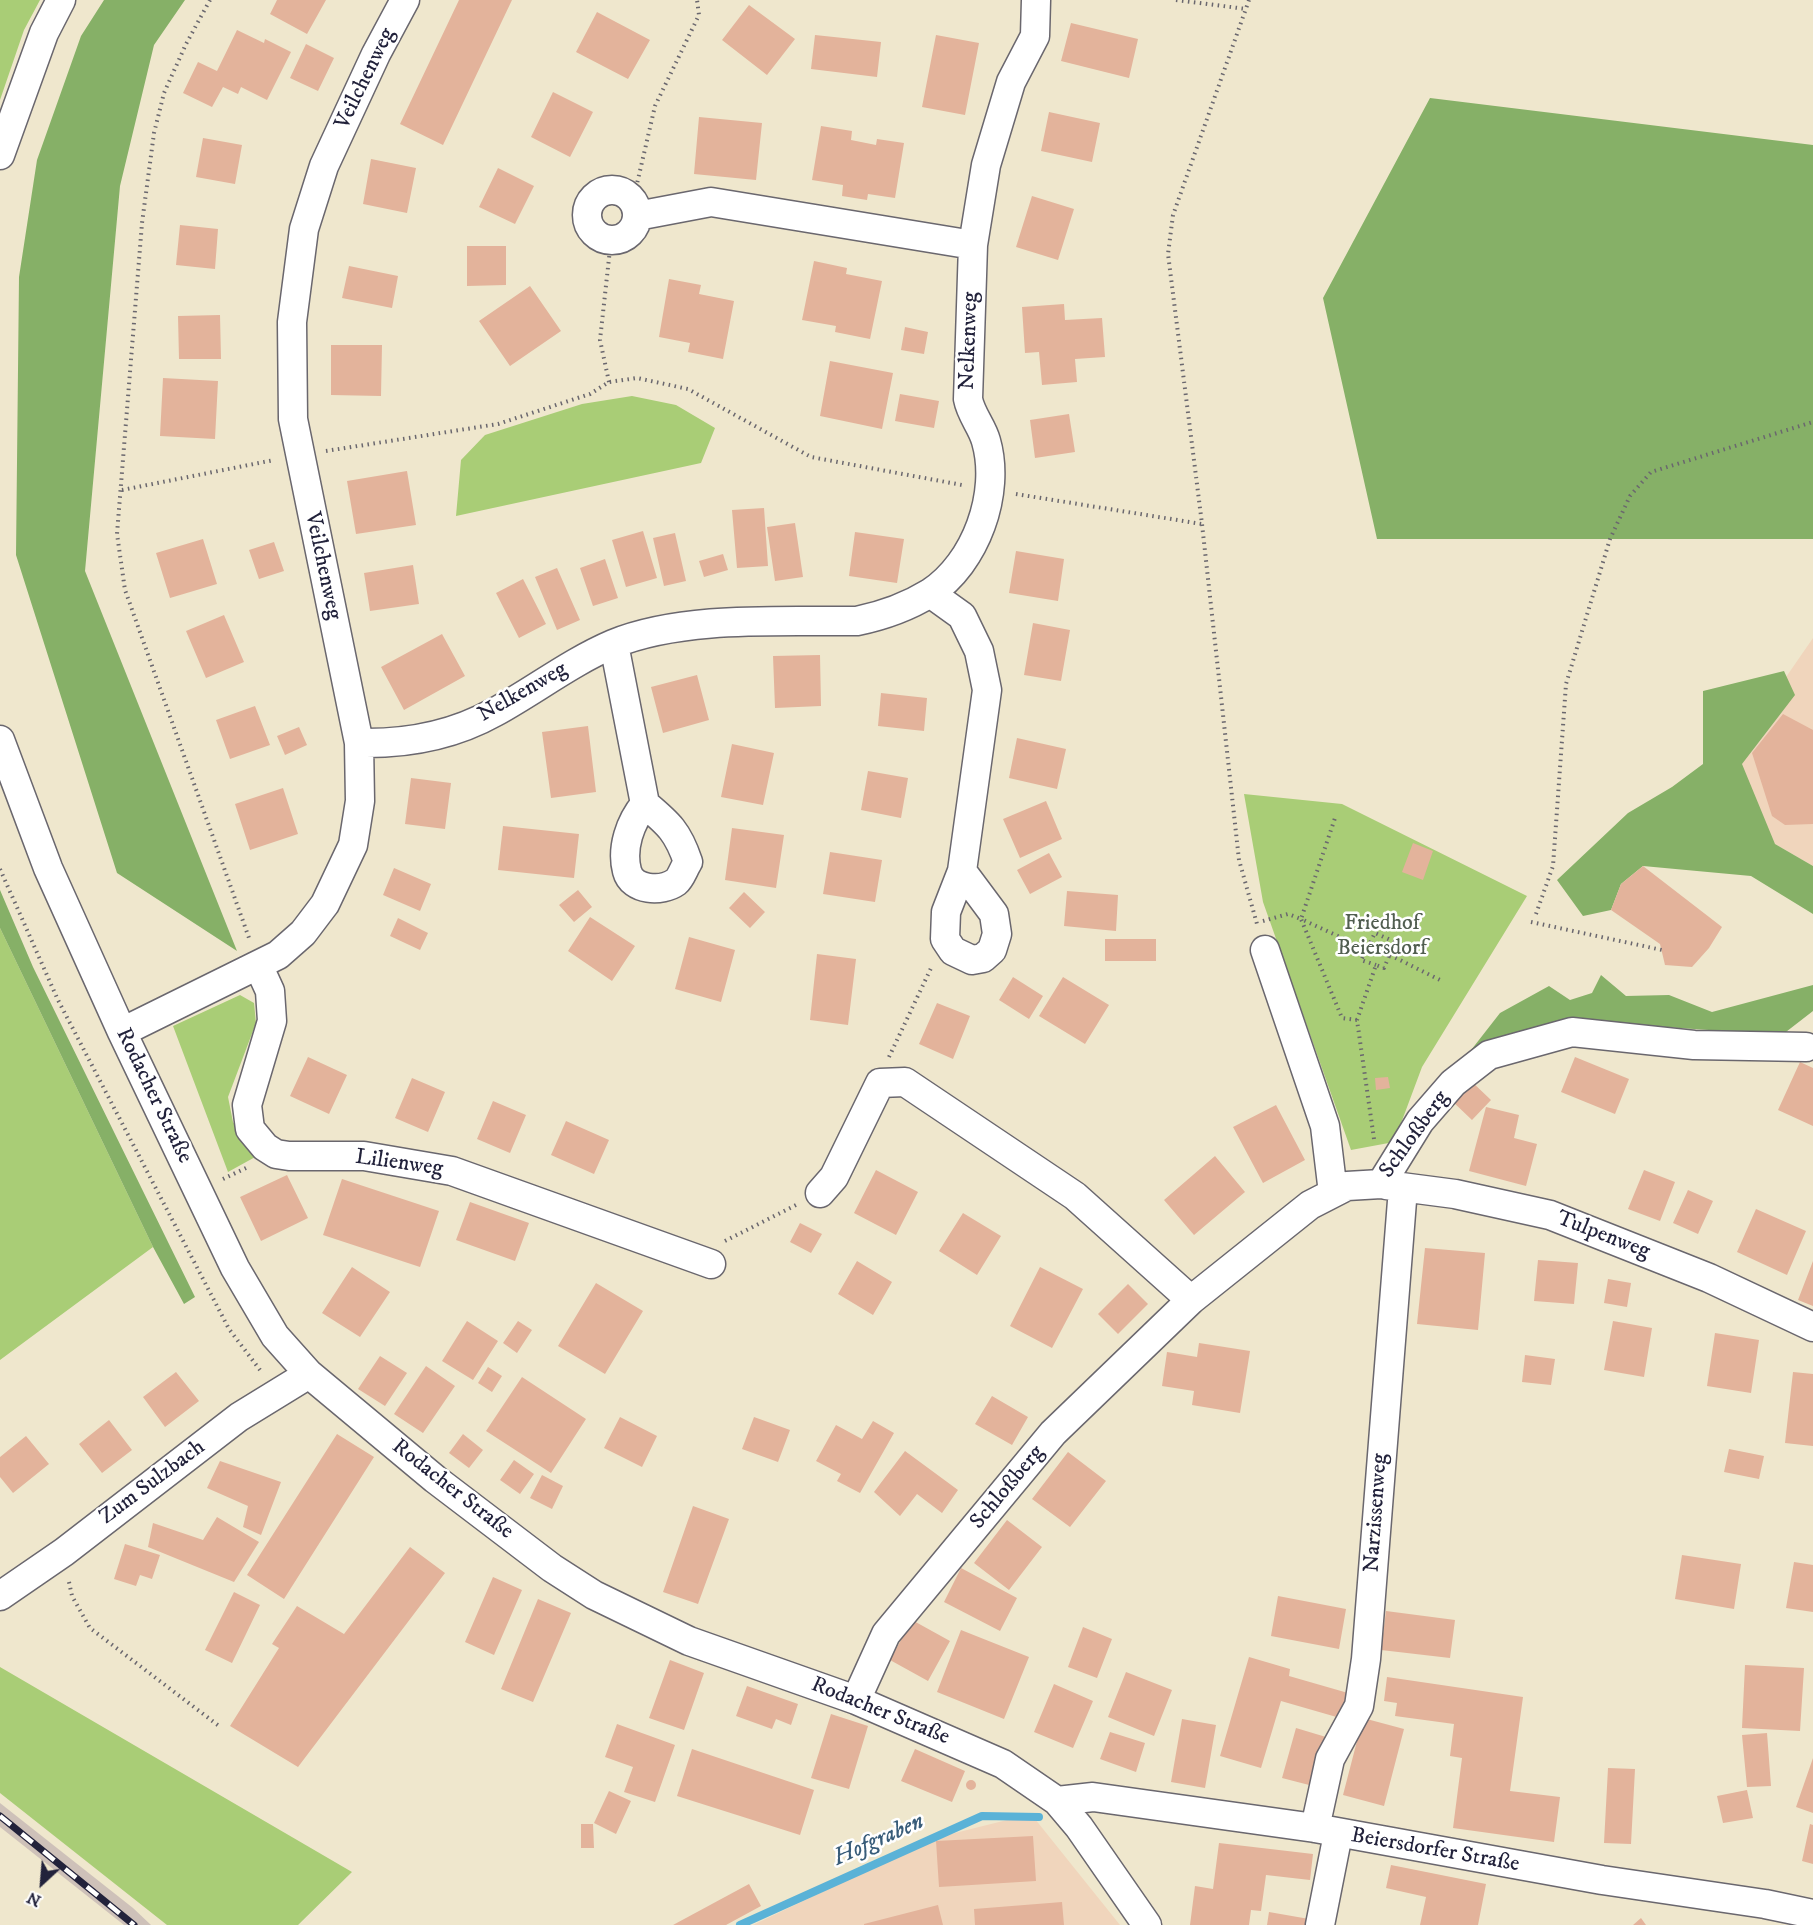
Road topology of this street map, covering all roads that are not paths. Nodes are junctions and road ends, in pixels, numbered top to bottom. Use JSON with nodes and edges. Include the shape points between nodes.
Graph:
{"nodes":[{"id":1,"x":61,"y":0,"type":"edge"},
{"id":2,"x":405,"y":0,"type":"edge"},
{"id":3,"x":1036,"y":0,"type":"edge"},
{"id":4,"x":0,"y":155,"type":"edge"},
{"id":5,"x":634,"y":207,"type":"junction"},
{"id":6,"x":973,"y":245,"type":"junction"},
{"id":7,"x":930,"y":593,"type":"junction"},
{"id":8,"x":614,"y":644,"type":"junction"},
{"id":9,"x":0,"y":740,"type":"edge"},
{"id":10,"x":359,"y":743,"type":"junction"},
{"id":11,"x":645,"y":804,"type":"dead end"},
{"id":12,"x":962,"y":871,"type":"junction"},
{"id":13,"x":1265,"y":950,"type":"road end"},
{"id":14,"x":259,"y":967,"type":"junction"},
{"id":15,"x":122,"y":1032,"type":"junction"},
{"id":16,"x":1806,"y":1047,"type":"dead end"},
{"id":17,"x":1392,"y":1186,"type":"junction"},
{"id":18,"x":820,"y":1193,"type":"road end"},
{"id":19,"x":1333,"y":1193,"type":"junction"},
{"id":20,"x":711,"y":1264,"type":"road end"},
{"id":21,"x":1191,"y":1300,"type":"junction"},
{"id":22,"x":1813,"y":1327,"type":"edge"},
{"id":23,"x":309,"y":1374,"type":"junction"},
{"id":24,"x":0,"y":1596,"type":"edge"},
{"id":25,"x":856,"y":1700,"type":"junction"},
{"id":26,"x":1057,"y":1801,"type":"junction"},
{"id":27,"x":1327,"y":1831,"type":"junction"},
{"id":28,"x":1813,"y":1914,"type":"edge"},
{"id":29,"x":1147,"y":1925,"type":"edge"},
{"id":30,"x":1320,"y":1925,"type":"edge"}],
"edges":[{"from":1,"to":4,"type":"street","via":[[44,33]]},
{"from":2,"to":10,"type":"street","name":"Veilchenweg","via":[[324,166],[304,230],[292,322],[293,419]]},
{"from":3,"to":6,"type":"street","name":"Nelkenweg","via":[[1035,36],[1011,82],[986,165]]},
{"from":5,"to":5,"type":"street","via":[[622,192],[603,191],[589,204],[587,214],[593,232],[611,240],[629,234]]},
{"from":5,"to":6,"type":"street","via":[[711,202]]},
{"from":6,"to":7,"type":"street","name":"Nelkenweg","via":[[968,399],[970,412],[986,440],[989,490],[970,549]]},
{"from":7,"to":8,"type":"street","name":"Nelkenweg","via":[[877,617],[857,621],[704,624]]},
{"from":7,"to":12,"type":"street","via":[[962,616],[979,651],[987,690]]},
{"from":8,"to":10,"type":"street","name":"Nelkenweg","via":[[474,723],[391,744]]},
{"from":8,"to":11,"type":"street"},
{"from":9,"to":15,"type":"street","name":"Rodacher Straße","via":[[48,868]]},
{"from":10,"to":14,"type":"street","name":"Veilchenweg","via":[[360,801],[353,845],[325,904],[303,933]]},
{"from":12,"to":12,"type":"street","via":[[994,914],[997,934],[992,950],[983,958],[972,960],[953,951],[945,939],[946,912]]},
{"from":13,"to":19,"type":"street","via":[[1325,1126]]},
{"from":14,"to":15,"type":"street","name":"Veilchenweg"},
{"from":14,"to":20,"type":"street","name":"Lilienweg","via":[[270,991],[272,1021],[247,1105],[247,1118],[250,1129],[265,1147],[289,1156],[364,1156],[452,1171]]},
{"from":15,"to":23,"type":"street","name":"Rodacher Straße","via":[[235,1268],[275,1336]]},
{"from":16,"to":17,"type":"street","name":"Schloßberg","via":[[1694,1045],[1572,1032],[1489,1055],[1453,1083],[1420,1121]]},
{"from":17,"to":19,"type":"street","name":"Schloßberg","via":[[1347,1186]]},
{"from":17,"to":22,"type":"street","name":"Tulpenweg","via":[[1455,1194],[1550,1215],[1709,1278]]},
{"from":17,"to":27,"type":"street","name":"Narzissenweg","via":[[1366,1659],[1359,1706],[1330,1759]]},
{"from":18,"to":21,"type":"street","via":[[834,1177],[880,1083],[905,1082],[1075,1196]]},
{"from":19,"to":21,"type":"street","name":"Schloßberg","via":[[1310,1205]]},
{"from":21,"to":25,"type":"street","name":"Schloßberg","via":[[1045,1443],[886,1634]]},
{"from":23,"to":24,"type":"street","name":"Zum Sulzbach","via":[[238,1418],[64,1552]]},
{"from":23,"to":25,"type":"street","name":"Rodacher Straße","via":[[435,1479],[594,1595],[689,1641]]},
{"from":25,"to":26,"type":"street","name":"Rodacher Straße","via":[[1003,1764]]},
{"from":26,"to":27,"type":"street","name":"Beiersdorfer Straße","via":[[1093,1797]]},
{"from":26,"to":29,"type":"street","name":"Rodacher Straße"},
{"from":27,"to":28,"type":"street","name":"Beiersdorfer Straße"},
{"from":27,"to":30,"type":"street","name":"Narzissenweg"}]}
